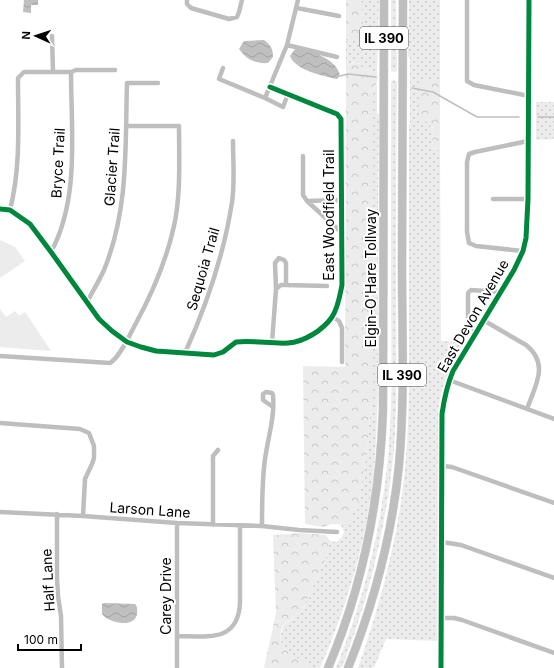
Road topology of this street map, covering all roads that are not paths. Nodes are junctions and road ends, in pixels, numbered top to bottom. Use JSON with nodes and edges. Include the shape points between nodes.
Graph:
{"nodes":[{"id":1,"x":187,"y":0,"type":"edge"},
{"id":2,"x":242,"y":0,"type":"edge"},
{"id":3,"x":298,"y":0,"type":"edge"},
{"id":4,"x":384,"y":0,"type":"edge"},
{"id":5,"x":403,"y":0,"type":"edge"},
{"id":6,"x":467,"y":0,"type":"edge"},
{"id":7,"x":529,"y":0,"type":"edge"},
{"id":8,"x":297,"y":8,"type":"junction"},
{"id":9,"x":339,"y":16,"type":"dead end"},
{"id":10,"x":52,"y":36,"type":"dead end"},
{"id":11,"x":287,"y":45,"type":"junction"},
{"id":12,"x":337,"y":57,"type":"dead end"},
{"id":13,"x":223,"y":68,"type":"dead end"},
{"id":14,"x":115,"y":70,"type":"dead end"},
{"id":15,"x":53,"y":72,"type":"junction"},
{"id":16,"x":71,"y":72,"type":"junction"},
{"id":17,"x":158,"y":83,"type":"dead end"},
{"id":18,"x":270,"y":87,"type":"junction"},
{"id":19,"x":288,"y":94,"type":"junction"},
{"id":20,"x":529,"y":96,"type":"junction"},
{"id":21,"x":265,"y":98,"type":"junction"},
{"id":22,"x":126,"y":126,"type":"junction"},
{"id":23,"x":233,"y":140,"type":"dead end"},
{"id":24,"x":528,"y":141,"type":"junction"},
{"id":25,"x":303,"y":156,"type":"dead end"},
{"id":26,"x":493,"y":199,"type":"dead end"},
{"id":27,"x":528,"y":199,"type":"junction"},
{"id":28,"x":341,"y":200,"type":"junction"},
{"id":29,"x":307,"y":201,"type":"junction"},
{"id":30,"x":0,"y":209,"type":"edge"},
{"id":31,"x":10,"y":210,"type":"junction"},
{"id":32,"x":341,"y":232,"type":"junction"},
{"id":33,"x":523,"y":251,"type":"junction"},
{"id":34,"x":51,"y":252,"type":"junction"},
{"id":35,"x":286,"y":285,"type":"junction"},
{"id":36,"x":327,"y":286,"type":"dead end"},
{"id":37,"x":276,"y":289,"type":"junction"},
{"id":38,"x":501,"y":292,"type":"junction"},
{"id":39,"x":87,"y":302,"type":"junction"},
{"id":40,"x":333,"y":317,"type":"junction"},
{"id":41,"x":483,"y":320,"type":"junction"},
{"id":42,"x":476,"y":332,"type":"junction"},
{"id":43,"x":127,"y":342,"type":"junction"},
{"id":44,"x":272,"y":343,"type":"junction"},
{"id":45,"x":185,"y":353,"type":"junction"},
{"id":46,"x":0,"y":356,"type":"edge"},
{"id":47,"x":342,"y":362,"type":"dead end"},
{"id":48,"x":449,"y":380,"type":"junction"},
{"id":49,"x":273,"y":407,"type":"dead end"},
{"id":50,"x":527,"y":409,"type":"junction"},
{"id":51,"x":554,"y":419,"type":"edge"},
{"id":52,"x":0,"y":423,"type":"edge"},
{"id":53,"x":218,"y":450,"type":"dead end"},
{"id":54,"x":442,"y":466,"type":"junction"},
{"id":55,"x":554,"y":503,"type":"edge"},
{"id":56,"x":0,"y":512,"type":"edge"},
{"id":57,"x":57,"y":514,"type":"junction"},
{"id":58,"x":83,"y":516,"type":"junction"},
{"id":59,"x":177,"y":523,"type":"junction"},
{"id":60,"x":213,"y":525,"type":"junction"},
{"id":61,"x":240,"y":526,"type":"junction"},
{"id":62,"x":262,"y":526,"type":"junction"},
{"id":63,"x":337,"y":532,"type":"dead end"},
{"id":64,"x":442,"y":542,"type":"junction"},
{"id":65,"x":554,"y":578,"type":"edge"},
{"id":66,"x":442,"y":618,"type":"junction"},
{"id":67,"x":177,"y":636,"type":"junction"},
{"id":68,"x":554,"y":653,"type":"edge"},
{"id":69,"x":62,"y":668,"type":"edge"},
{"id":70,"x":178,"y":668,"type":"edge"},
{"id":71,"x":327,"y":668,"type":"edge"},
{"id":72,"x":348,"y":668,"type":"edge"},
{"id":73,"x":441,"y":668,"type":"edge"}],
"edges":[{"from":1,"to":2,"type":"street","via":[[191,8],[229,18],[237,17]]},
{"from":3,"to":8,"type":"street"},
{"from":4,"to":71,"type":"highway","name":"Elgin-O'Hare Tollway","number":"IL 390","via":[[381,447],[374,506],[364,556],[351,606]]},
{"from":5,"to":72,"type":"highway","number":"IL 390","via":[[402,385],[399,465],[380,571],[366,620]]},
{"from":6,"to":20,"type":"street","via":[[467,81],[474,85]]},
{"from":7,"to":20,"type":"street","name":"East Devon Avenue"},
{"from":8,"to":9,"type":"street"},
{"from":8,"to":11,"type":"street"},
{"from":10,"to":15,"type":"street"},
{"from":11,"to":12,"type":"street"},
{"from":11,"to":18,"type":"street"},
{"from":13,"to":21,"type":"street","via":[[219,78]]},
{"from":14,"to":16,"type":"street"},
{"from":15,"to":16,"type":"street"},
{"from":15,"to":31,"type":"street","via":[[24,72],[18,78],[18,170]]},
{"from":16,"to":34,"type":"street","name":"Bryce Trail","via":[[71,182],[65,214]]},
{"from":17,"to":22,"type":"street","name":"Glacier Trail","via":[[127,83]]},
{"from":18,"to":19,"type":"street"},
{"from":18,"to":21,"type":"street"},
{"from":19,"to":21,"type":"street","via":[[283,107]]},
{"from":19,"to":28,"type":"street","name":"East Woodfield Trail","via":[[337,114],[341,120]]},
{"from":20,"to":24,"type":"street","name":"East Devon Avenue"},
{"from":22,"to":39,"type":"street","name":"Glacier Trail","via":[[124,189],[118,225],[104,270]]},
{"from":22,"to":43,"type":"street","via":[[180,126],[179,178],[174,225],[152,295]]},
{"from":23,"to":45,"type":"street","name":"Sequoia Trail","via":[[232,201],[222,254],[201,317]]},
{"from":24,"to":27,"type":"street","name":"East Devon Avenue"},
{"from":24,"to":33,"type":"street","via":[[469,154],[467,162],[469,242],[476,246]]},
{"from":25,"to":29,"type":"street","via":[[303,195]]},
{"from":26,"to":27,"type":"street"},
{"from":27,"to":33,"type":"street","name":"East Devon Avenue"},
{"from":28,"to":29,"type":"street"},
{"from":28,"to":32,"type":"street","name":"East Woodfield Trail"},
{"from":29,"to":32,"type":"street"},
{"from":30,"to":31,"type":"street"},
{"from":31,"to":34,"type":"street","via":[[30,224]]},
{"from":32,"to":40,"type":"street","name":"East Woodfield Trail","via":[[342,285]]},
{"from":33,"to":38,"type":"street","name":"East Devon Avenue"},
{"from":34,"to":39,"type":"street"},
{"from":35,"to":36,"type":"street"},
{"from":35,"to":37,"type":"street"},
{"from":35,"to":37,"type":"street","via":[[286,263],[279,258],[275,263]]},
{"from":37,"to":44,"type":"street"},
{"from":38,"to":41,"type":"street","name":"East Devon Avenue"},
{"from":38,"to":42,"type":"street","name":"East Devon Avenue","via":[[471,290],[468,293],[468,322]]},
{"from":39,"to":43,"type":"street","via":[[105,325]]},
{"from":40,"to":44,"type":"street","via":[[319,330],[301,340]]},
{"from":40,"to":47,"type":"street","via":[[339,321],[342,328]]},
{"from":41,"to":42,"type":"street","name":"East Devon Avenue"},
{"from":41,"to":50,"type":"street","via":[[526,345],[537,358],[538,378]]},
{"from":42,"to":48,"type":"street","name":"East Devon Avenue"},
{"from":43,"to":45,"type":"street","via":[[156,351]]},
{"from":43,"to":46,"type":"street","via":[[110,363]]},
{"from":44,"to":45,"type":"street","via":[[238,341],[216,354]]},
{"from":48,"to":50,"type":"street"},
{"from":48,"to":54,"type":"street","name":"East Devon Avenue","via":[[442,414]]},
{"from":49,"to":62,"type":"street","via":[[262,480]]},
{"from":50,"to":51,"type":"street"},
{"from":52,"to":58,"type":"street","via":[[80,429],[89,434],[94,446],[94,458],[85,479]]},
{"from":53,"to":60,"type":"street","via":[[213,456]]},
{"from":54,"to":55,"type":"street","via":[[452,467]]},
{"from":54,"to":64,"type":"street","name":"East Devon Avenue"},
{"from":56,"to":57,"type":"street","name":"Larson Lane"},
{"from":57,"to":58,"type":"street","name":"Larson Lane"},
{"from":57,"to":69,"type":"street","name":"Half Lane","via":[[57,578]]},
{"from":58,"to":59,"type":"street","name":"Larson Lane"},
{"from":59,"to":60,"type":"street","name":"Larson Lane"},
{"from":59,"to":67,"type":"street","name":"Carey Drive"},
{"from":60,"to":61,"type":"street","name":"Larson Lane"},
{"from":61,"to":62,"type":"street","name":"Larson Lane"},
{"from":61,"to":67,"type":"street","via":[[240,603],[236,622],[230,630],[218,636]]},
{"from":62,"to":63,"type":"street","name":"Larson Lane"},
{"from":64,"to":65,"type":"street","via":[[461,545]]},
{"from":64,"to":66,"type":"street","name":"East Devon Avenue"},
{"from":66,"to":68,"type":"street","via":[[462,620]]},
{"from":66,"to":73,"type":"street","name":"East Devon Avenue"},
{"from":67,"to":70,"type":"street","name":"Carey Drive"}]}
